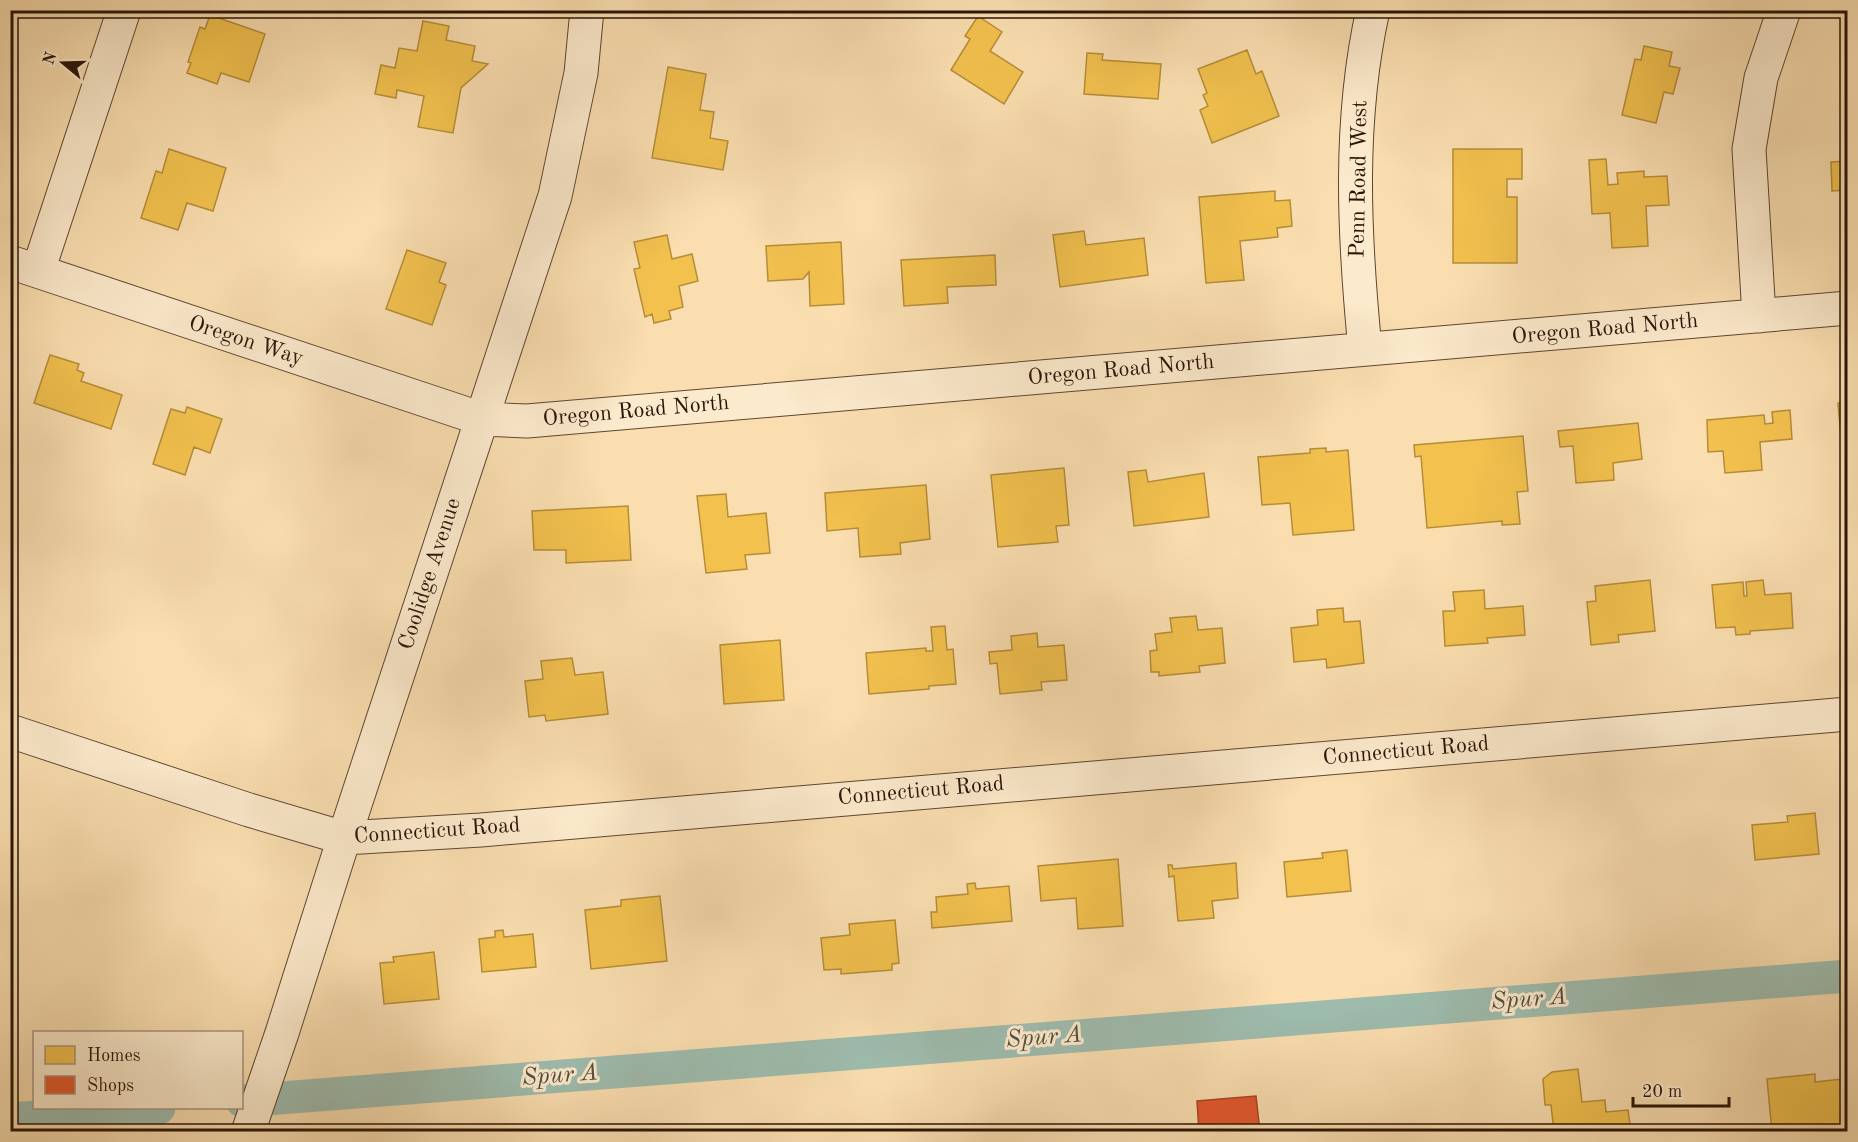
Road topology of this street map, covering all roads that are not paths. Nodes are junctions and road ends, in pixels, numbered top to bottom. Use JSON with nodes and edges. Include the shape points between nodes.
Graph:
{"nodes":[{"id":1,"x":124,"y":10,"type":"edge"},
{"id":2,"x":587,"y":10,"type":"edge"},
{"id":3,"x":1373,"y":10,"type":"edge"},
{"id":4,"x":1784,"y":10,"type":"edge"},
{"id":5,"x":24,"y":267,"type":"edge"},
{"id":6,"x":1848,"y":308,"type":"edge"},
{"id":7,"x":1759,"y":316,"type":"junction"},
{"id":8,"x":1365,"y":349,"type":"junction"},
{"id":9,"x":482,"y":418,"type":"junction"},
{"id":10,"x":1848,"y":714,"type":"edge"},
{"id":11,"x":10,"y":731,"type":"edge"},
{"id":12,"x":344,"y":838,"type":"junction"},
{"id":13,"x":248,"y":1131,"type":"edge"}],
"edges":[{"from":1,"to":5,"type":"street"},
{"from":2,"to":9,"type":"street","name":"Coolidge Avenue","via":[[581,73],[555,196]]},
{"from":3,"to":8,"type":"street","name":"Penn Road West","via":[[1365,44],[1356,136],[1355,218]]},
{"from":4,"to":7,"type":"street","via":[[1761,78],[1749,149]]},
{"from":5,"to":9,"type":"street","name":"Oregon Way"},
{"from":6,"to":7,"type":"street","name":"Oregon Road North"},
{"from":7,"to":8,"type":"street","name":"Oregon Road North"},
{"from":8,"to":9,"type":"street","name":"Oregon Road North","via":[[527,421]]},
{"from":9,"to":12,"type":"street","name":"Coolidge Avenue"},
{"from":10,"to":12,"type":"street","name":"Connecticut Road","via":[[481,830]]},
{"from":11,"to":12,"type":"street","name":"Connecticut Road"},
{"from":12,"to":13,"type":"street","name":"Coolidge Avenue"}]}
